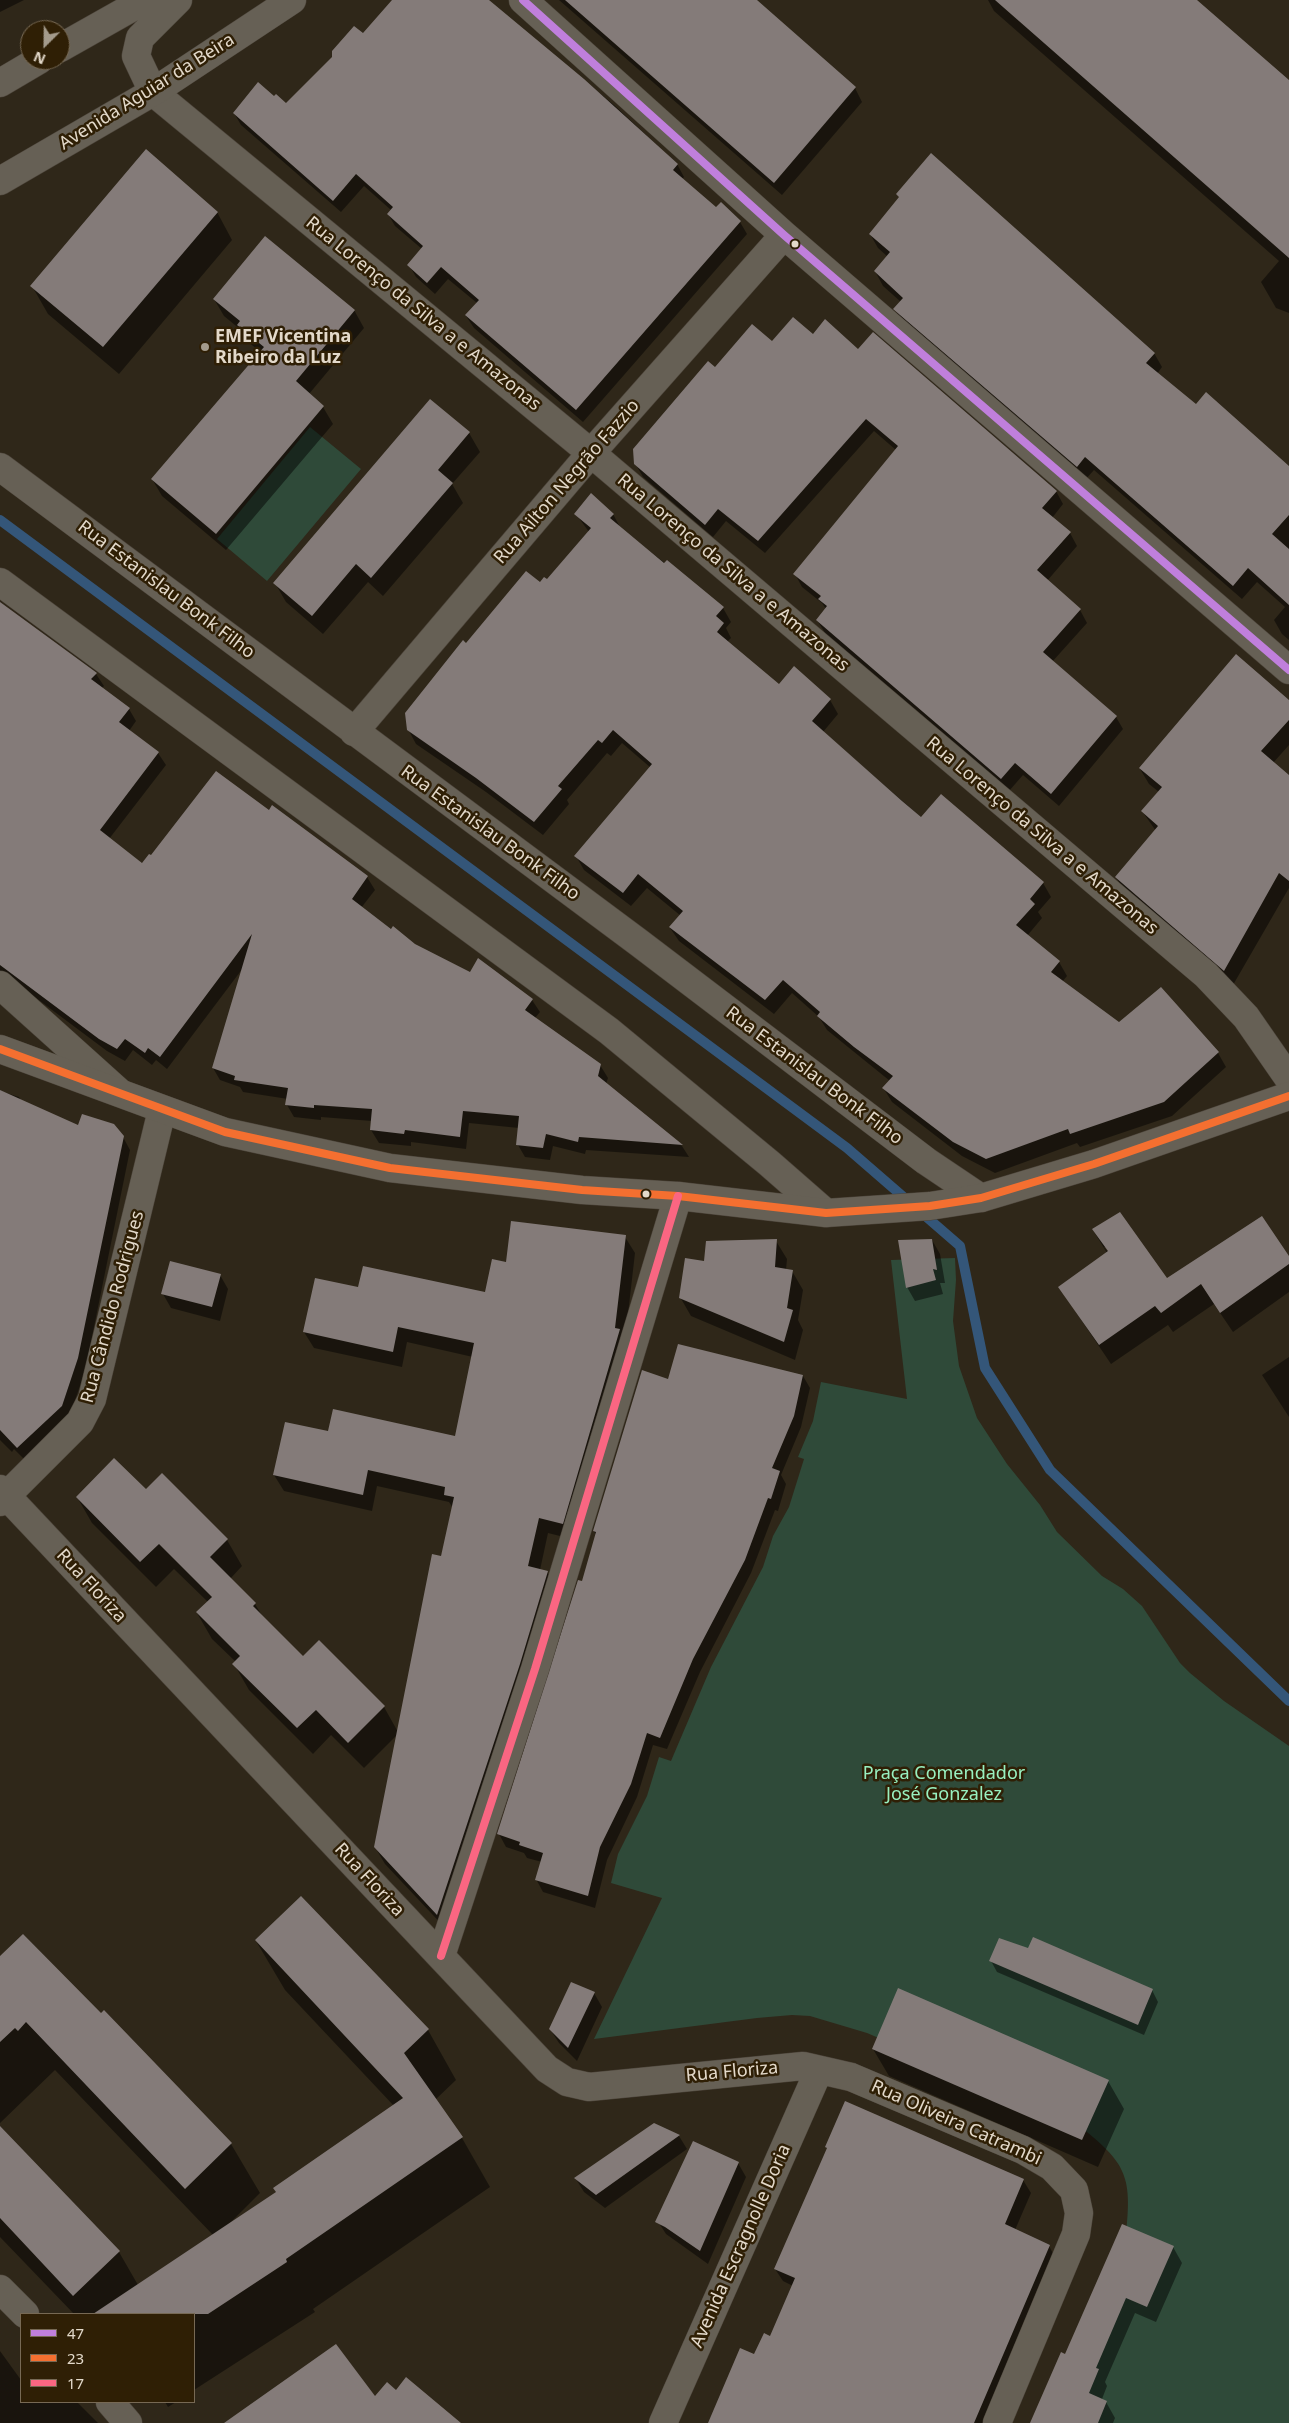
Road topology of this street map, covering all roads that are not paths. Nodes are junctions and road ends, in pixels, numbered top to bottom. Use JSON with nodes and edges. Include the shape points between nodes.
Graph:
{"nodes":[{"id":1,"x":145,"y":0,"type":"edge"},
{"id":2,"x":178,"y":0,"type":"edge"},
{"id":3,"x":292,"y":0,"type":"edge"},
{"id":4,"x":524,"y":0,"type":"edge"},
{"id":5,"x":70,"y":42,"type":"edge"},
{"id":6,"x":22,"y":70,"type":"edge"},
{"id":7,"x":0,"y":83,"type":"edge"},
{"id":8,"x":153,"y":92,"type":"junction"},
{"id":9,"x":0,"y":181,"type":"edge"},
{"id":10,"x":784,"y":235,"type":"junction"},
{"id":11,"x":591,"y":453,"type":"junction"},
{"id":12,"x":0,"y":467,"type":"edge"},
{"id":13,"x":0,"y":582,"type":"edge"},
{"id":14,"x":1289,"y":670,"type":"edge"},
{"id":15,"x":354,"y":732,"type":"junction"},
{"id":16,"x":0,"y":985,"type":"edge"},
{"id":17,"x":0,"y":1049,"type":"edge"},
{"id":18,"x":1289,"y":1079,"type":"edge"},
{"id":19,"x":118,"y":1092,"type":"junction"},
{"id":20,"x":1289,"y":1096,"type":"edge"},
{"id":21,"x":162,"y":1110,"type":"junction"},
{"id":22,"x":678,"y":1196,"type":"junction"},
{"id":23,"x":981,"y":1198,"type":"junction"},
{"id":24,"x":826,"y":1213,"type":"junction"},
{"id":25,"x":2,"y":1496,"type":"edge"},
{"id":26,"x":441,"y":1956,"type":"junction"},
{"id":27,"x":819,"y":2070,"type":"junction"},
{"id":28,"x":111,"y":2403,"type":"edge"},
{"id":29,"x":128,"y":2423,"type":"edge"},
{"id":30,"x":663,"y":2423,"type":"edge"},
{"id":31,"x":997,"y":2423,"type":"edge"}],
"edges":[{"from":1,"to":5,"type":"street"},
{"from":2,"to":8,"type":"street","via":[[140,38],[136,56]]},
{"from":3,"to":8,"type":"street","name":"Avenida Aguiar da Beira"},
{"from":4,"to":10,"type":"street"},
{"from":6,"to":7,"type":"street"},
{"from":8,"to":9,"type":"street","name":"Avenida Aguiar da Beira"},
{"from":8,"to":11,"type":"street","name":"Rua Lorenço da Silva a e Amazonas"},
{"from":10,"to":11,"type":"street","name":"Rua Ailton Negrão Fazzio"},
{"from":10,"to":14,"type":"street"},
{"from":11,"to":15,"type":"street","name":"Rua Ailton Negrão Fazzio"},
{"from":11,"to":18,"type":"street","name":"Rua Lorenço da Silva a e Amazonas","via":[[1206,976],[1246,1017]]},
{"from":12,"to":15,"type":"street","name":"Rua Estanislau Bonk Filho","via":[[228,634]]},
{"from":13,"to":24,"type":"street","via":[[609,1031]]},
{"from":15,"to":23,"type":"street","name":"Rua Estanislau Bonk Filho","via":[[926,1161]]},
{"from":16,"to":19,"type":"street"},
{"from":17,"to":19,"type":"street"},
{"from":19,"to":21,"type":"street"},
{"from":20,"to":23,"type":"street","via":[[1094,1164]]},
{"from":21,"to":22,"type":"street","via":[[225,1132],[390,1168],[582,1190]]},
{"from":21,"to":25,"type":"street","name":"Rua Cândido Rodrigues","via":[[92,1399],[80,1422]]},
{"from":22,"to":24,"type":"street"},
{"from":22,"to":26,"type":"street","via":[[535,1669]]},
{"from":23,"to":24,"type":"street","via":[[930,1206]]},
{"from":25,"to":26,"type":"street","name":"Rua Floriza"},
{"from":26,"to":27,"type":"street","name":"Rua Floriza","via":[[547,2069],[567,2082],[589,2087],[758,2069],[803,2066]]},
{"from":27,"to":30,"type":"street","name":"Avenida Escragnolle Doria"},
{"from":27,"to":31,"type":"street","name":"Rua Oliveira Catrambi","via":[[851,2077],[1023,2150],[1052,2167],[1074,2190],[1079,2213],[1076,2234]]},
{"from":28,"to":29,"type":"street"}]}
